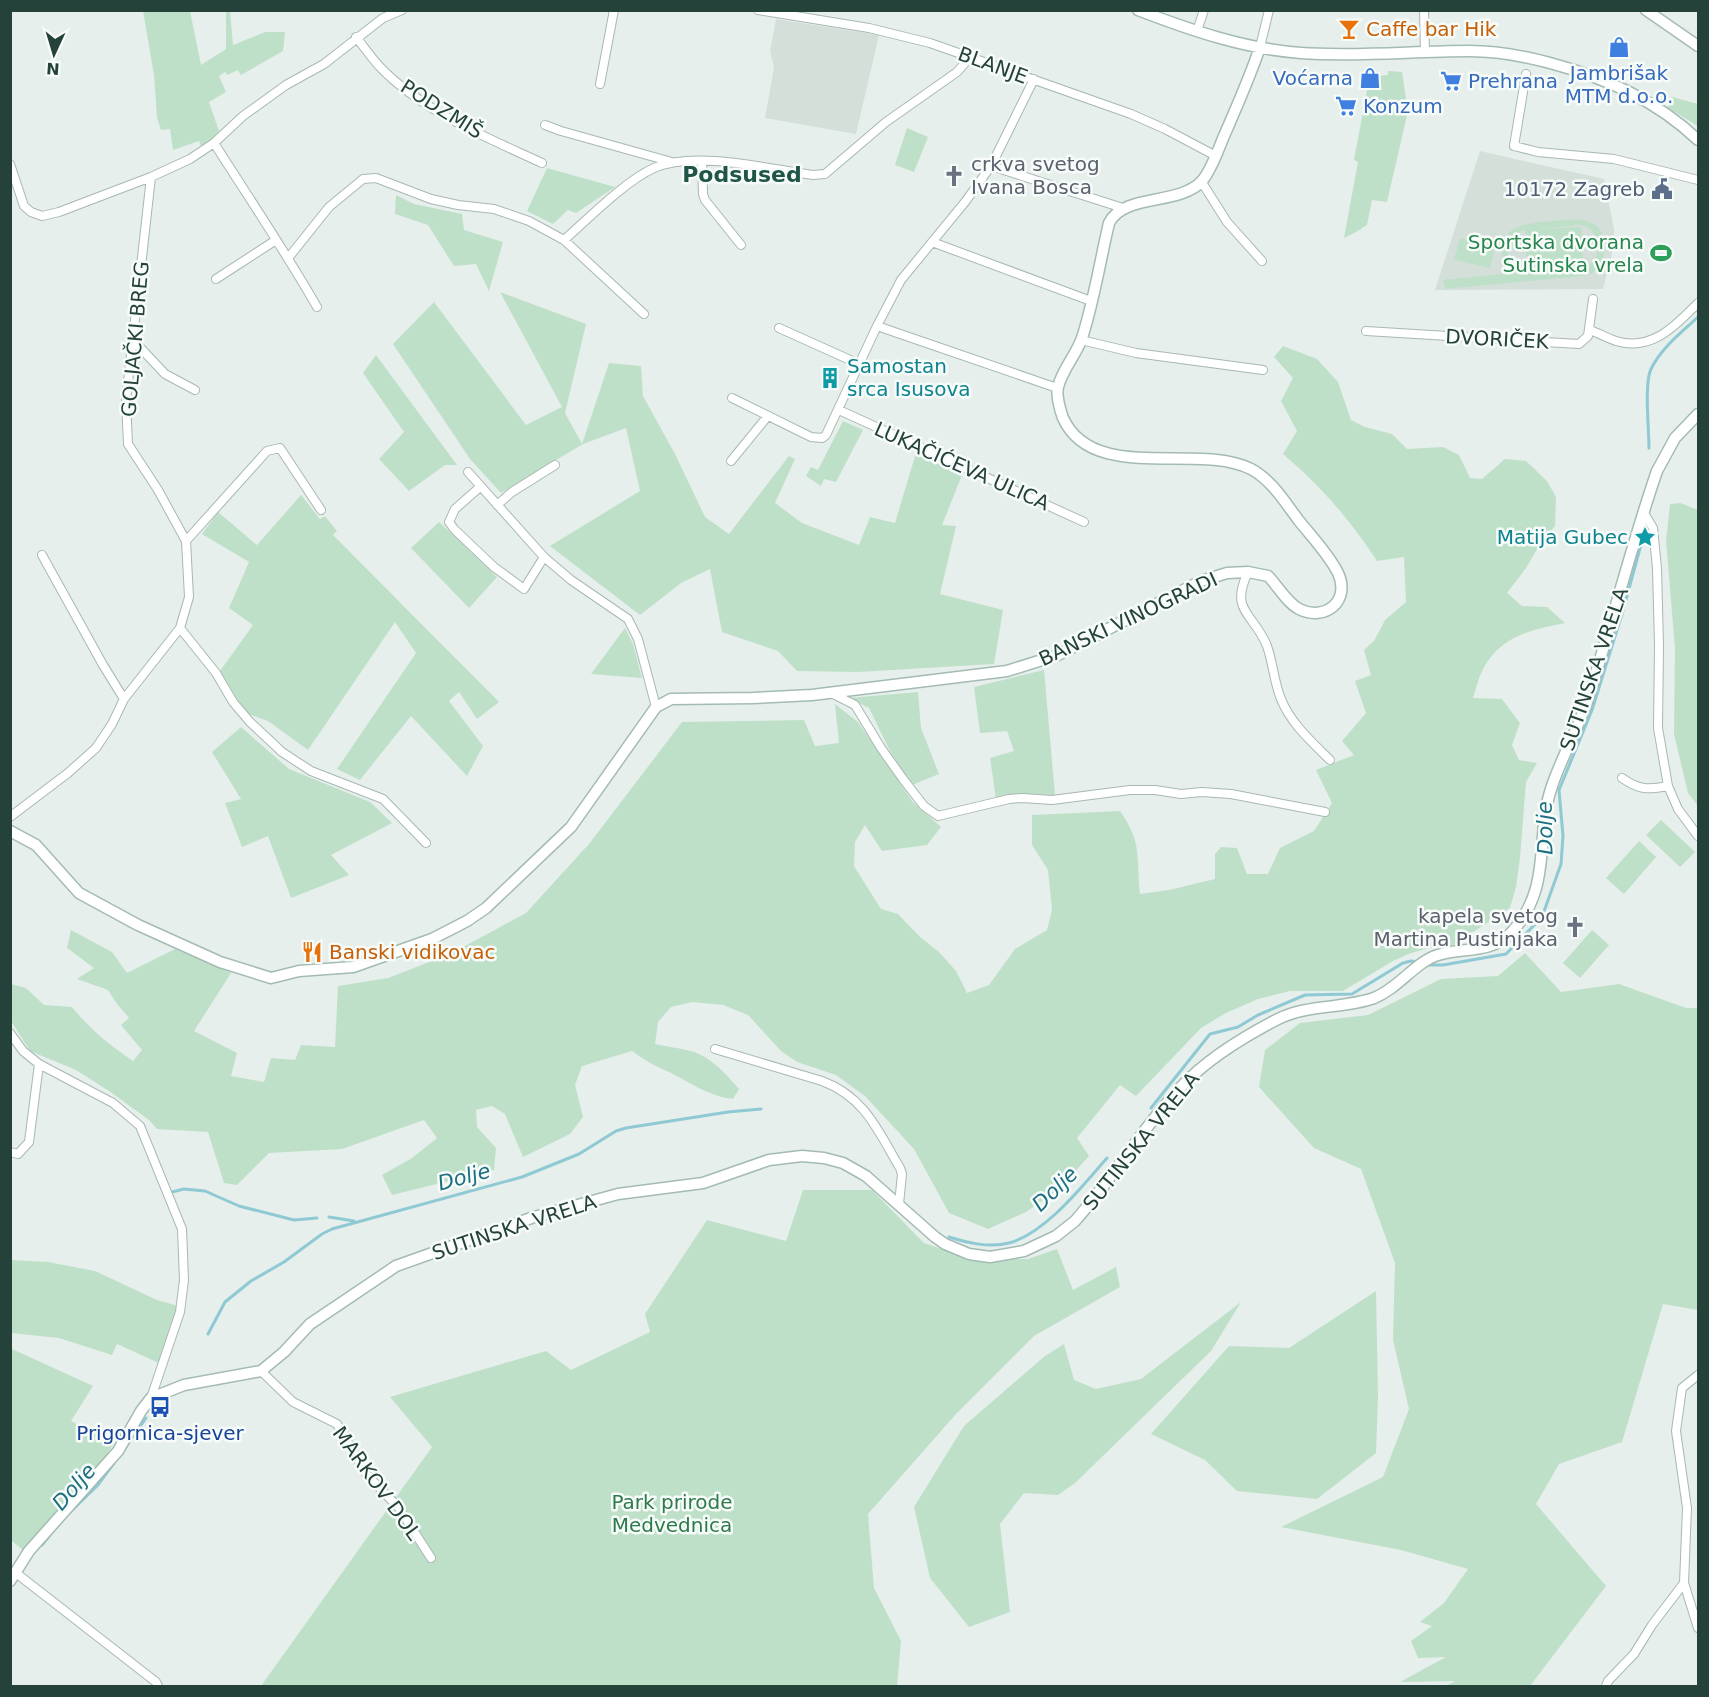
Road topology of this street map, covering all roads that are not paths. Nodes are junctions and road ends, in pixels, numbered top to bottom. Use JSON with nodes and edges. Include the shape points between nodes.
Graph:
{"nodes":[{"id":1,"x":402,"y":10,"type":"edge"},
{"id":2,"x":614,"y":10,"type":"edge"},
{"id":3,"x":758,"y":10,"type":"edge"},
{"id":4,"x":1138,"y":10,"type":"edge"},
{"id":5,"x":1204,"y":10,"type":"edge"},
{"id":6,"x":1269,"y":10,"type":"edge"},
{"id":7,"x":1424,"y":10,"type":"edge"},
{"id":8,"x":1646,"y":10,"type":"edge"},
{"id":9,"x":1197,"y":32,"type":"junction"},
{"id":10,"x":356,"y":37,"type":"junction"},
{"id":11,"x":1260,"y":46,"type":"junction"},
{"id":12,"x":1698,"y":46,"type":"edge"},
{"id":13,"x":1425,"y":52,"type":"junction"},
{"id":14,"x":971,"y":56,"type":"junction"},
{"id":15,"x":1526,"y":74,"type":"dead end"},
{"id":16,"x":1034,"y":80,"type":"junction"},
{"id":17,"x":600,"y":84,"type":"dead end"},
{"id":18,"x":545,"y":125,"type":"dead end"},
{"id":19,"x":1698,"y":140,"type":"edge"},
{"id":20,"x":214,"y":143,"type":"junction"},
{"id":21,"x":1216,"y":156,"type":"junction"},
{"id":22,"x":702,"y":161,"type":"junction"},
{"id":23,"x":674,"y":162,"type":"junction"},
{"id":24,"x":542,"y":163,"type":"dead end"},
{"id":25,"x":10,"y":164,"type":"edge"},
{"id":26,"x":991,"y":166,"type":"junction"},
{"id":27,"x":151,"y":177,"type":"junction"},
{"id":28,"x":1698,"y":180,"type":"edge"},
{"id":29,"x":1201,"y":181,"type":"junction"},
{"id":30,"x":1123,"y":208,"type":"junction"},
{"id":31,"x":276,"y":240,"type":"junction"},
{"id":32,"x":564,"y":240,"type":"junction"},
{"id":33,"x":932,"y":242,"type":"junction"},
{"id":34,"x":741,"y":245,"type":"dead end"},
{"id":35,"x":289,"y":257,"type":"junction"},
{"id":36,"x":1262,"y":261,"type":"dead end"},
{"id":37,"x":216,"y":279,"type":"dead end"},
{"id":38,"x":1593,"y":299,"type":"dead end"},
{"id":39,"x":1091,"y":301,"type":"junction"},
{"id":40,"x":1698,"y":303,"type":"edge"},
{"id":41,"x":317,"y":307,"type":"dead end"},
{"id":42,"x":644,"y":314,"type":"dead end"},
{"id":43,"x":877,"y":326,"type":"junction"},
{"id":44,"x":779,"y":328,"type":"dead end"},
{"id":45,"x":1590,"y":330,"type":"junction"},
{"id":46,"x":1366,"y":331,"type":"dead end"},
{"id":47,"x":1081,"y":340,"type":"junction"},
{"id":48,"x":134,"y":341,"type":"junction"},
{"id":49,"x":859,"y":364,"type":"junction"},
{"id":50,"x":1263,"y":370,"type":"dead end"},
{"id":51,"x":1057,"y":388,"type":"junction"},
{"id":52,"x":195,"y":390,"type":"dead end"},
{"id":53,"x":732,"y":398,"type":"dead end"},
{"id":54,"x":839,"y":410,"type":"junction"},
{"id":55,"x":1698,"y":414,"type":"edge"},
{"id":56,"x":767,"y":417,"type":"junction"},
{"id":57,"x":731,"y":461,"type":"dead end"},
{"id":58,"x":555,"y":465,"type":"dead end"},
{"id":59,"x":468,"y":472,"type":"dead end"},
{"id":60,"x":480,"y":487,"type":"junction"},
{"id":61,"x":497,"y":505,"type":"junction"},
{"id":62,"x":321,"y":510,"type":"dead end"},
{"id":63,"x":1644,"y":513,"type":"junction"},
{"id":64,"x":1084,"y":522,"type":"dead end"},
{"id":65,"x":186,"y":541,"type":"junction"},
{"id":66,"x":42,"y":555,"type":"dead end"},
{"id":67,"x":544,"y":557,"type":"junction"},
{"id":68,"x":1248,"y":572,"type":"junction"},
{"id":69,"x":180,"y":628,"type":"junction"},
{"id":70,"x":830,"y":693,"type":"junction"},
{"id":71,"x":124,"y":699,"type":"junction"},
{"id":72,"x":656,"y":707,"type":"junction"},
{"id":73,"x":1330,"y":760,"type":"dead end"},
{"id":74,"x":1622,"y":778,"type":"dead end"},
{"id":75,"x":1668,"y":786,"type":"junction"},
{"id":76,"x":1325,"y":813,"type":"dead end"},
{"id":77,"x":10,"y":817,"type":"edge"},
{"id":78,"x":10,"y":831,"type":"edge"},
{"id":79,"x":1698,"y":836,"type":"edge"},
{"id":80,"x":426,"y":843,"type":"dead end"},
{"id":81,"x":10,"y":1034,"type":"edge"},
{"id":82,"x":715,"y":1049,"type":"dead end"},
{"id":83,"x":39,"y":1064,"type":"junction"},
{"id":84,"x":10,"y":1152,"type":"edge"},
{"id":85,"x":899,"y":1204,"type":"junction"},
{"id":86,"x":261,"y":1371,"type":"junction"},
{"id":87,"x":1698,"y":1375,"type":"edge"},
{"id":88,"x":151,"y":1398,"type":"junction"},
{"id":89,"x":431,"y":1558,"type":"dead end"},
{"id":90,"x":13,"y":1577,"type":"edge"},
{"id":91,"x":1684,"y":1583,"type":"junction"},
{"id":92,"x":1698,"y":1628,"type":"edge"},
{"id":93,"x":158,"y":1686,"type":"edge"},
{"id":94,"x":1606,"y":1686,"type":"edge"}],
"edges":[{"from":1,"to":10,"type":"street"},
{"from":2,"to":17,"type":"street"},
{"from":3,"to":14,"type":"street","name":"BLANJE","via":[[869,28]]},
{"from":4,"to":9,"type":"street"},
{"from":5,"to":9,"type":"street"},
{"from":6,"to":11,"type":"street"},
{"from":7,"to":13,"type":"street"},
{"from":8,"to":12,"type":"street"},
{"from":9,"to":11,"type":"street"},
{"from":10,"to":20,"type":"street","via":[[324,64],[243,116]]},
{"from":10,"to":24,"type":"street","name":"PODZMIŠ","via":[[379,66],[428,105]]},
{"from":11,"to":13,"type":"street","via":[[1310,54]]},
{"from":11,"to":21,"type":"street"},
{"from":13,"to":19,"type":"street","via":[[1495,52],[1588,74],[1659,108]]},
{"from":14,"to":16,"type":"street","name":"BLANJE"},
{"from":14,"to":22,"type":"street","via":[[957,72],[894,115],[825,174]]},
{"from":15,"to":28,"type":"street","via":[[1514,146],[1630,162]]},
{"from":16,"to":21,"type":"street","name":"BLANJE","via":[[1131,114]]},
{"from":16,"to":26,"type":"street"},
{"from":18,"to":23,"type":"street"},
{"from":20,"to":27,"type":"street"},
{"from":20,"to":31,"type":"street"},
{"from":21,"to":29,"type":"street"},
{"from":22,"to":23,"type":"street"},
{"from":22,"to":34,"type":"street","via":[[705,200]]},
{"from":23,"to":32,"type":"street","via":[[652,169],[619,192]]},
{"from":25,"to":27,"type":"street","via":[[24,206],[42,216]]},
{"from":26,"to":30,"type":"street"},
{"from":26,"to":33,"type":"street"},
{"from":27,"to":48,"type":"street","name":"GOLJAČKI BREG"},
{"from":29,"to":30,"type":"street","via":[[1186,192]]},
{"from":29,"to":36,"type":"street","via":[[1227,222]]},
{"from":30,"to":39,"type":"street","via":[[1113,214],[1109,223]]},
{"from":31,"to":35,"type":"street"},
{"from":31,"to":37,"type":"street"},
{"from":32,"to":35,"type":"street","via":[[529,221],[494,209],[431,199],[376,178],[363,179],[329,207]]},
{"from":32,"to":42,"type":"street"},
{"from":33,"to":39,"type":"street"},
{"from":33,"to":43,"type":"street","via":[[905,274]]},
{"from":35,"to":41,"type":"street"},
{"from":38,"to":45,"type":"street"},
{"from":39,"to":47,"type":"street"},
{"from":40,"to":45,"type":"street","via":[[1672,328],[1648,341],[1632,344]]},
{"from":43,"to":49,"type":"street"},
{"from":43,"to":51,"type":"street"},
{"from":44,"to":49,"type":"street"},
{"from":45,"to":46,"type":"street","name":"DVORIČEK","via":[[1579,344]]},
{"from":47,"to":50,"type":"street","via":[[1136,353]]},
{"from":47,"to":51,"type":"street"},
{"from":48,"to":52,"type":"street","via":[[165,374]]},
{"from":48,"to":65,"type":"street","name":"GOLJAČKI BREG","via":[[126,400],[128,444]]},
{"from":49,"to":54,"type":"street"},
{"from":51,"to":68,"type":"street","via":[[1068,428],[1096,451],[1225,461],[1252,469],[1274,488],[1326,555],[1339,575],[1340,597],[1335,607],[1310,613],[1290,603],[1268,576]]},
{"from":53,"to":56,"type":"street"},
{"from":54,"to":56,"type":"street","via":[[822,438]]},
{"from":54,"to":64,"type":"street","name":"LUKAČIĆEVA ULICA"},
{"from":55,"to":63,"type":"street","name":"SUTINSKA VRELA","via":[[1667,450]]},
{"from":56,"to":57,"type":"street"},
{"from":58,"to":61,"type":"street"},
{"from":59,"to":60,"type":"street"},
{"from":60,"to":61,"type":"street"},
{"from":60,"to":67,"type":"street","via":[[455,509],[449,522],[454,529],[524,589]]},
{"from":61,"to":67,"type":"street"},
{"from":62,"to":65,"type":"street","via":[[280,448],[267,451]]},
{"from":63,"to":75,"type":"street","via":[[1653,528],[1657,568],[1658,728]]},
{"from":63,"to":85,"type":"street","name":"SUTINSKA VRELA","via":[[1587,703],[1552,786],[1532,900],[1503,940],[1482,948],[1439,954],[1374,998],[1292,1013],[1244,1037],[1180,1087],[1075,1221],[1037,1246],[1000,1256],[969,1254],[945,1244]]},
{"from":65,"to":69,"type":"street","name":"GOLJAČKI BREG","via":[[189,597]]},
{"from":66,"to":71,"type":"street"},
{"from":67,"to":72,"type":"street","via":[[628,619],[638,639]]},
{"from":68,"to":70,"type":"street","name":"BANSKI VINOGRADI","via":[[1201,581],[1058,655],[1007,671]]},
{"from":68,"to":73,"type":"street","via":[[1239,601],[1267,645],[1281,700],[1299,728]]},
{"from":69,"to":71,"type":"street","name":"GOLJAČKI BREG"},
{"from":69,"to":80,"type":"street","via":[[216,673],[233,702],[282,752],[311,771],[383,799]]},
{"from":70,"to":72,"type":"street","name":"BANSKI VINOGRADI","via":[[753,699],[671,699]]},
{"from":70,"to":76,"type":"street","via":[[855,705],[903,779],[924,806],[938,816],[1009,799],[1052,800],[1130,790],[1231,794]]},
{"from":71,"to":77,"type":"street","name":"GOLJAČKI BREG","via":[[96,748]]},
{"from":72,"to":78,"type":"street","via":[[571,827],[486,908],[432,939],[353,967],[299,971],[271,978],[220,962],[79,893],[36,845]]},
{"from":74,"to":75,"type":"street","via":[[1633,786],[1650,789]]},
{"from":75,"to":79,"type":"street","via":[[1678,809]]},
{"from":81,"to":83,"type":"street"},
{"from":82,"to":85,"type":"street","via":[[830,1084],[853,1098],[872,1120],[900,1168]]},
{"from":83,"to":84,"type":"street","via":[[29,1142],[18,1154]]},
{"from":83,"to":88,"type":"street","via":[[113,1103],[140,1126],[182,1229],[184,1280],[180,1312]]},
{"from":85,"to":86,"type":"street","name":"SUTINSKA VRELA","via":[[866,1176],[843,1163],[802,1156],[769,1160],[690,1186],[602,1198],[534,1217],[396,1266],[310,1324]]},
{"from":86,"to":88,"type":"street","name":"SUTINSKA VRELA","via":[[184,1385]]},
{"from":86,"to":89,"type":"street","name":"MARKOV DOL","via":[[293,1402],[337,1424],[367,1475],[399,1508]]},
{"from":87,"to":91,"type":"street","via":[[1682,1389],[1677,1414],[1678,1457],[1686,1508]]},
{"from":88,"to":90,"type":"street","via":[[118,1451],[29,1551]]},
{"from":90,"to":93,"type":"street"},
{"from":91,"to":92,"type":"street"},
{"from":91,"to":94,"type":"street","via":[[1634,1654]]}]}
